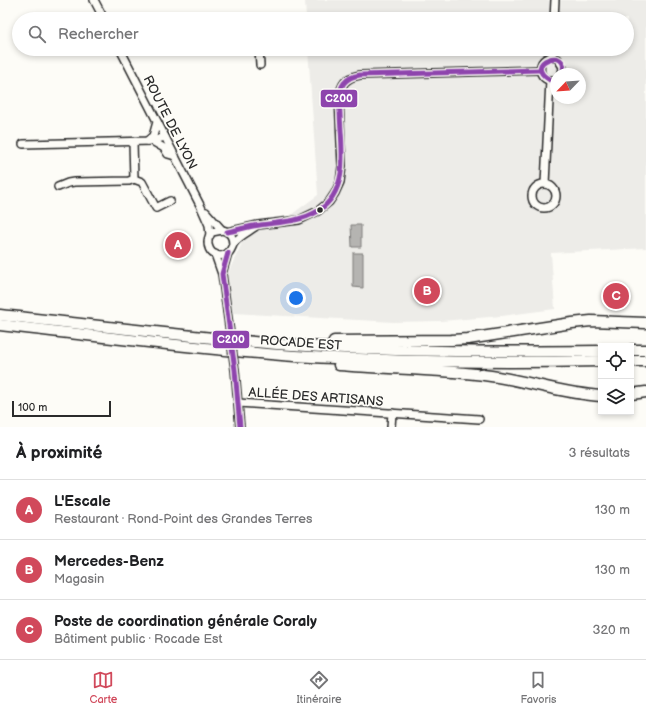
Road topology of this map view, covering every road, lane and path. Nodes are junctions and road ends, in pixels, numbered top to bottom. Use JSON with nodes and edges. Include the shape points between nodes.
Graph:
{"nodes":[{"id":1,"x":94,"y":0,"type":"edge"},
{"id":2,"x":555,"y":0,"type":"edge"},
{"id":3,"x":100,"y":12,"type":"edge"},
{"id":4,"x":554,"y":12,"type":"edge"},
{"id":5,"x":124,"y":56,"type":"edge"},
{"id":6,"x":259,"y":56,"type":"edge"},
{"id":7,"x":552,"y":57,"type":"joint"},
{"id":8,"x":260,"y":65,"type":"dead end"},
{"id":9,"x":563,"y":68,"type":"edge"},
{"id":10,"x":540,"y":70,"type":"junction"},
{"id":11,"x":550,"y":79,"type":"edge"},
{"id":12,"x":551,"y":104,"type":"edge"},
{"id":13,"x":157,"y":122,"type":"junction"},
{"id":14,"x":165,"y":137,"type":"junction"},
{"id":15,"x":150,"y":141,"type":"junction"},
{"id":16,"x":133,"y":142,"type":"junction"},
{"id":17,"x":23,"y":144,"type":"dead end"},
{"id":18,"x":175,"y":156,"type":"junction"},
{"id":19,"x":134,"y":179,"type":"junction"},
{"id":20,"x":544,"y":184,"type":"dead end"},
{"id":21,"x":58,"y":187,"type":"dead end"},
{"id":22,"x":170,"y":201,"type":"dead end"},
{"id":23,"x":201,"y":207,"type":"junction"},
{"id":24,"x":258,"y":225,"type":"junction"},
{"id":25,"x":225,"y":231,"type":"junction"},
{"id":26,"x":210,"y":235,"type":"junction"},
{"id":27,"x":233,"y":244,"type":"junction"},
{"id":28,"x":228,"y":253,"type":"junction"},
{"id":29,"x":215,"y":254,"type":"junction"},
{"id":30,"x":222,"y":274,"type":"junction"},
{"id":31,"x":0,"y":315,"type":"edge"},
{"id":32,"x":646,"y":323,"type":"edge"},
{"id":33,"x":0,"y":325,"type":"edge"},
{"id":34,"x":278,"y":344,"type":"junction"},
{"id":35,"x":634,"y":350,"type":"edge"},
{"id":36,"x":646,"y":350,"type":"edge"},
{"id":37,"x":598,"y":351,"type":"edge"},
{"id":38,"x":294,"y":356,"type":"junction"},
{"id":39,"x":598,"y":361,"type":"edge"},
{"id":40,"x":634,"y":361,"type":"edge"},
{"id":41,"x":646,"y":361,"type":"edge"},
{"id":42,"x":646,"y":392,"type":"edge"},
{"id":43,"x":634,"y":394,"type":"edge"},
{"id":44,"x":598,"y":396,"type":"edge"},
{"id":45,"x":238,"y":403,"type":"junction"},
{"id":46,"x":392,"y":413,"type":"junction"},
{"id":47,"x":479,"y":419,"type":"dead end"},
{"id":48,"x":240,"y":427,"type":"edge"},
{"id":49,"x":391,"y":427,"type":"edge"}],
"edges":[{"from":1,"to":3,"type":"street"},
{"from":2,"to":4,"type":"street"},
{"from":5,"to":13,"type":"street","name":"ROUTE DE LYON"},
{"from":6,"to":8,"type":"street"},
{"from":7,"to":9,"type":"street","via":[[558,59]]},
{"from":7,"to":10,"type":"street","via":[[542,62]]},
{"from":10,"to":11,"type":"street","via":[[543,76]]},
{"from":10,"to":24,"type":"street","via":[[352,77],[341,88],[339,98],[342,166],[340,182],[335,193],[321,209],[309,216],[299,220]]},
{"from":12,"to":20,"type":"street"},
{"from":13,"to":14,"type":"street","name":"ROUTE DE LYON"},
{"from":13,"to":15,"type":"street"},
{"from":14,"to":15,"type":"street"},
{"from":14,"to":18,"type":"street","name":"ROUTE DE LYON"},
{"from":15,"to":16,"type":"street"},
{"from":15,"to":18,"type":"street"},
{"from":16,"to":17,"type":"street"},
{"from":16,"to":19,"type":"street"},
{"from":18,"to":23,"type":"street","name":"ROUTE DE LYON"},
{"from":19,"to":21,"type":"street","via":[[68,182]]},
{"from":19,"to":22,"type":"street","via":[[142,182],[156,208]]},
{"from":23,"to":25,"type":"street","name":"ROUTE DE LYON"},
{"from":23,"to":26,"type":"street","name":"ROUTE DE LYON","via":[[209,225]]},
{"from":24,"to":25,"type":"street"},
{"from":24,"to":27,"type":"street"},
{"from":25,"to":26,"type":"street","via":[[215,231]]},
{"from":25,"to":27,"type":"street","via":[[232,236]]},
{"from":26,"to":29,"type":"street","via":[[208,245]]},
{"from":27,"to":28,"type":"street"},
{"from":28,"to":29,"type":"street"},
{"from":28,"to":30,"type":"street"},
{"from":29,"to":30,"type":"street"},
{"from":30,"to":45,"type":"street","bridge":true},
{"from":31,"to":34,"type":"highway","name":"ROCADE EST"},
{"from":32,"to":34,"type":"highway","via":[[591,321],[451,340],[288,339]]},
{"from":33,"to":38,"type":"highway","name":"ROCADE EST"},
{"from":34,"to":37,"type":"highway","name":"ROCADE EST","via":[[442,351]]},
{"from":35,"to":36,"type":"highway"},
{"from":38,"to":39,"type":"highway","name":"ROCADE EST","via":[[443,362]]},
{"from":38,"to":44,"type":"highway","via":[[300,362],[476,374]]},
{"from":40,"to":41,"type":"highway"},
{"from":42,"to":43,"type":"highway"},
{"from":45,"to":46,"type":"street","name":"ALLÉE DES ARTISANS"},
{"from":45,"to":48,"type":"street"},
{"from":46,"to":47,"type":"street","name":"ALLÉE DES ARTISANS"},
{"from":46,"to":49,"type":"street","name":"ALLÉE DES ARTISANS"}]}
